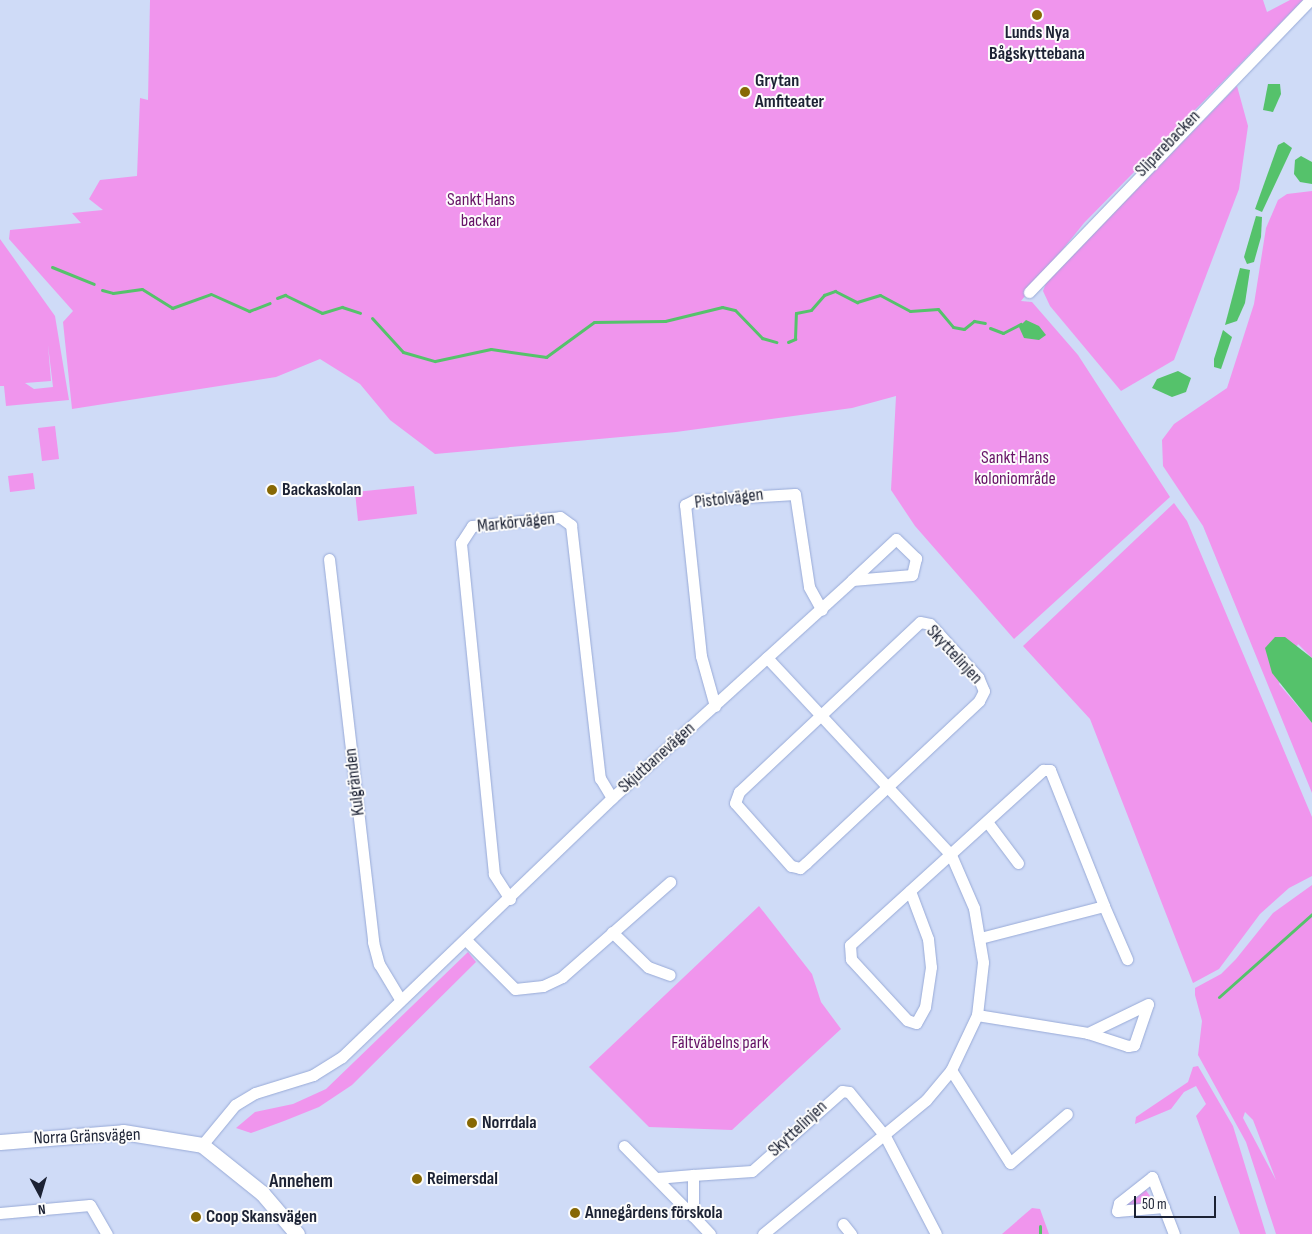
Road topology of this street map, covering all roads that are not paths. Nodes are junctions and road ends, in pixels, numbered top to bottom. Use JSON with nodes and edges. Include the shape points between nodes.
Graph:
{"nodes":[{"id":1,"x":1310,"y":0,"type":"edge"},
{"id":2,"x":1029,"y":292,"type":"dead end"},
{"id":3,"x":329,"y":559,"type":"dead end"},
{"id":4,"x":852,"y":580,"type":"junction"},
{"id":5,"x":822,"y":610,"type":"junction"},
{"id":6,"x":767,"y":658,"type":"junction"},
{"id":7,"x":715,"y":706,"type":"junction"},
{"id":8,"x":819,"y":712,"type":"junction"},
{"id":9,"x":888,"y":786,"type":"junction"},
{"id":10,"x":612,"y":798,"type":"junction"},
{"id":11,"x":988,"y":823,"type":"junction"},
{"id":12,"x":951,"y":855,"type":"junction"},
{"id":13,"x":1018,"y":863,"type":"dead end"},
{"id":14,"x":670,"y":882,"type":"dead end"},
{"id":15,"x":910,"y":892,"type":"junction"},
{"id":16,"x":510,"y":899,"type":"junction"},
{"id":17,"x":1104,"y":906,"type":"junction"},
{"id":18,"x":612,"y":932,"type":"junction"},
{"id":19,"x":980,"y":938,"type":"junction"},
{"id":20,"x":466,"y":940,"type":"junction"},
{"id":21,"x":1127,"y":958,"type":"dead end"},
{"id":22,"x":670,"y":975,"type":"dead end"},
{"id":23,"x":400,"y":999,"type":"junction"},
{"id":24,"x":977,"y":1015,"type":"junction"},
{"id":25,"x":1088,"y":1033,"type":"junction"},
{"id":26,"x":951,"y":1070,"type":"junction"},
{"id":27,"x":1067,"y":1114,"type":"dead end"},
{"id":28,"x":884,"y":1136,"type":"junction"},
{"id":29,"x":0,"y":1142,"type":"edge"},
{"id":30,"x":202,"y":1145,"type":"junction"},
{"id":31,"x":624,"y":1146,"type":"dead end"},
{"id":32,"x":693,"y":1175,"type":"junction"},
{"id":33,"x":658,"y":1178,"type":"junction"},
{"id":34,"x":1164,"y":1207,"type":"dead end"},
{"id":35,"x":0,"y":1213,"type":"edge"},
{"id":36,"x":693,"y":1216,"type":"junction"},
{"id":37,"x":843,"y":1224,"type":"dead end"},
{"id":38,"x":107,"y":1234,"type":"edge"},
{"id":39,"x":297,"y":1234,"type":"edge"},
{"id":40,"x":710,"y":1234,"type":"edge"},
{"id":41,"x":764,"y":1234,"type":"edge"},
{"id":42,"x":851,"y":1234,"type":"edge"},
{"id":43,"x":936,"y":1234,"type":"edge"},
{"id":44,"x":1174,"y":1234,"type":"edge"}],
"edges":[{"from":1,"to":2,"type":"street","name":"Sliparebacken"},
{"from":3,"to":23,"type":"street","name":"Kulgränden","via":[[373,942],[379,964]]},
{"from":4,"to":4,"type":"street","name":"Skjutbanevägen","via":[[896,539],[903,542],[918,564],[912,575]]},
{"from":4,"to":5,"type":"street","name":"Skjutbanevägen"},
{"from":5,"to":6,"type":"street","name":"Skjutbanevägen"},
{"from":5,"to":7,"type":"street","name":"Pistolvägen","via":[[809,587],[795,494],[695,500],[685,505],[701,656]]},
{"from":6,"to":7,"type":"street","name":"Skjutbanevägen"},
{"from":6,"to":8,"type":"street"},
{"from":7,"to":10,"type":"street","name":"Skjutbanevägen"},
{"from":8,"to":9,"type":"street"},
{"from":8,"to":9,"type":"street","name":"Skyttelinjen","via":[[739,792],[735,803],[791,866],[800,868]]},
{"from":8,"to":9,"type":"street","name":"Skyttelinjen","via":[[911,627],[920,622],[936,631],[978,677],[984,691]]},
{"from":9,"to":12,"type":"street"},
{"from":10,"to":16,"type":"street","name":"Skjutbanevägen"},
{"from":10,"to":16,"type":"street","name":"Markörvägen","via":[[600,778],[571,525],[560,517],[472,526],[461,542],[484,776],[494,874]]},
{"from":11,"to":12,"type":"street"},
{"from":11,"to":13,"type":"street"},
{"from":11,"to":17,"type":"street","via":[[1042,770],[1050,770]]},
{"from":12,"to":15,"type":"street"},
{"from":12,"to":19,"type":"street","via":[[974,908]]},
{"from":14,"to":18,"type":"street"},
{"from":15,"to":15,"type":"street","via":[[850,945],[849,953],[907,1020],[916,1024],[926,1007],[931,967],[928,939]]},
{"from":16,"to":20,"type":"street","name":"Skjutbanevägen"},
{"from":17,"to":19,"type":"street"},
{"from":17,"to":21,"type":"street"},
{"from":18,"to":20,"type":"street","via":[[562,977],[525,990],[515,989]]},
{"from":18,"to":22,"type":"street","via":[[648,967]]},
{"from":19,"to":24,"type":"street"},
{"from":20,"to":23,"type":"street","name":"Skjutbanevägen"},
{"from":23,"to":30,"type":"street","name":"Skjutbanevägen","via":[[342,1057],[313,1076],[255,1093],[234,1105]]},
{"from":24,"to":25,"type":"street"},
{"from":24,"to":26,"type":"street"},
{"from":25,"to":25,"type":"street","via":[[1134,1045],[1148,1004],[1105,1025]]},
{"from":26,"to":27,"type":"street","via":[[1010,1163]]},
{"from":26,"to":28,"type":"street","via":[[926,1100]]},
{"from":28,"to":32,"type":"street","name":"Skyttelinjen","via":[[849,1092],[842,1090],[752,1171]]},
{"from":28,"to":41,"type":"street"},
{"from":28,"to":43,"type":"street","name":"Skyttelinjen"},
{"from":29,"to":30,"type":"street","name":"Norra Gränsvägen","via":[[123,1132]]},
{"from":30,"to":39,"type":"street","via":[[262,1193]]},
{"from":31,"to":33,"type":"street"},
{"from":32,"to":33,"type":"street","name":"Skyttelinjen"},
{"from":32,"to":36,"type":"street"},
{"from":33,"to":36,"type":"street"},
{"from":34,"to":44,"type":"street"},
{"from":35,"to":38,"type":"street","via":[[90,1204]]},
{"from":36,"to":40,"type":"street"},
{"from":37,"to":42,"type":"street"}]}
